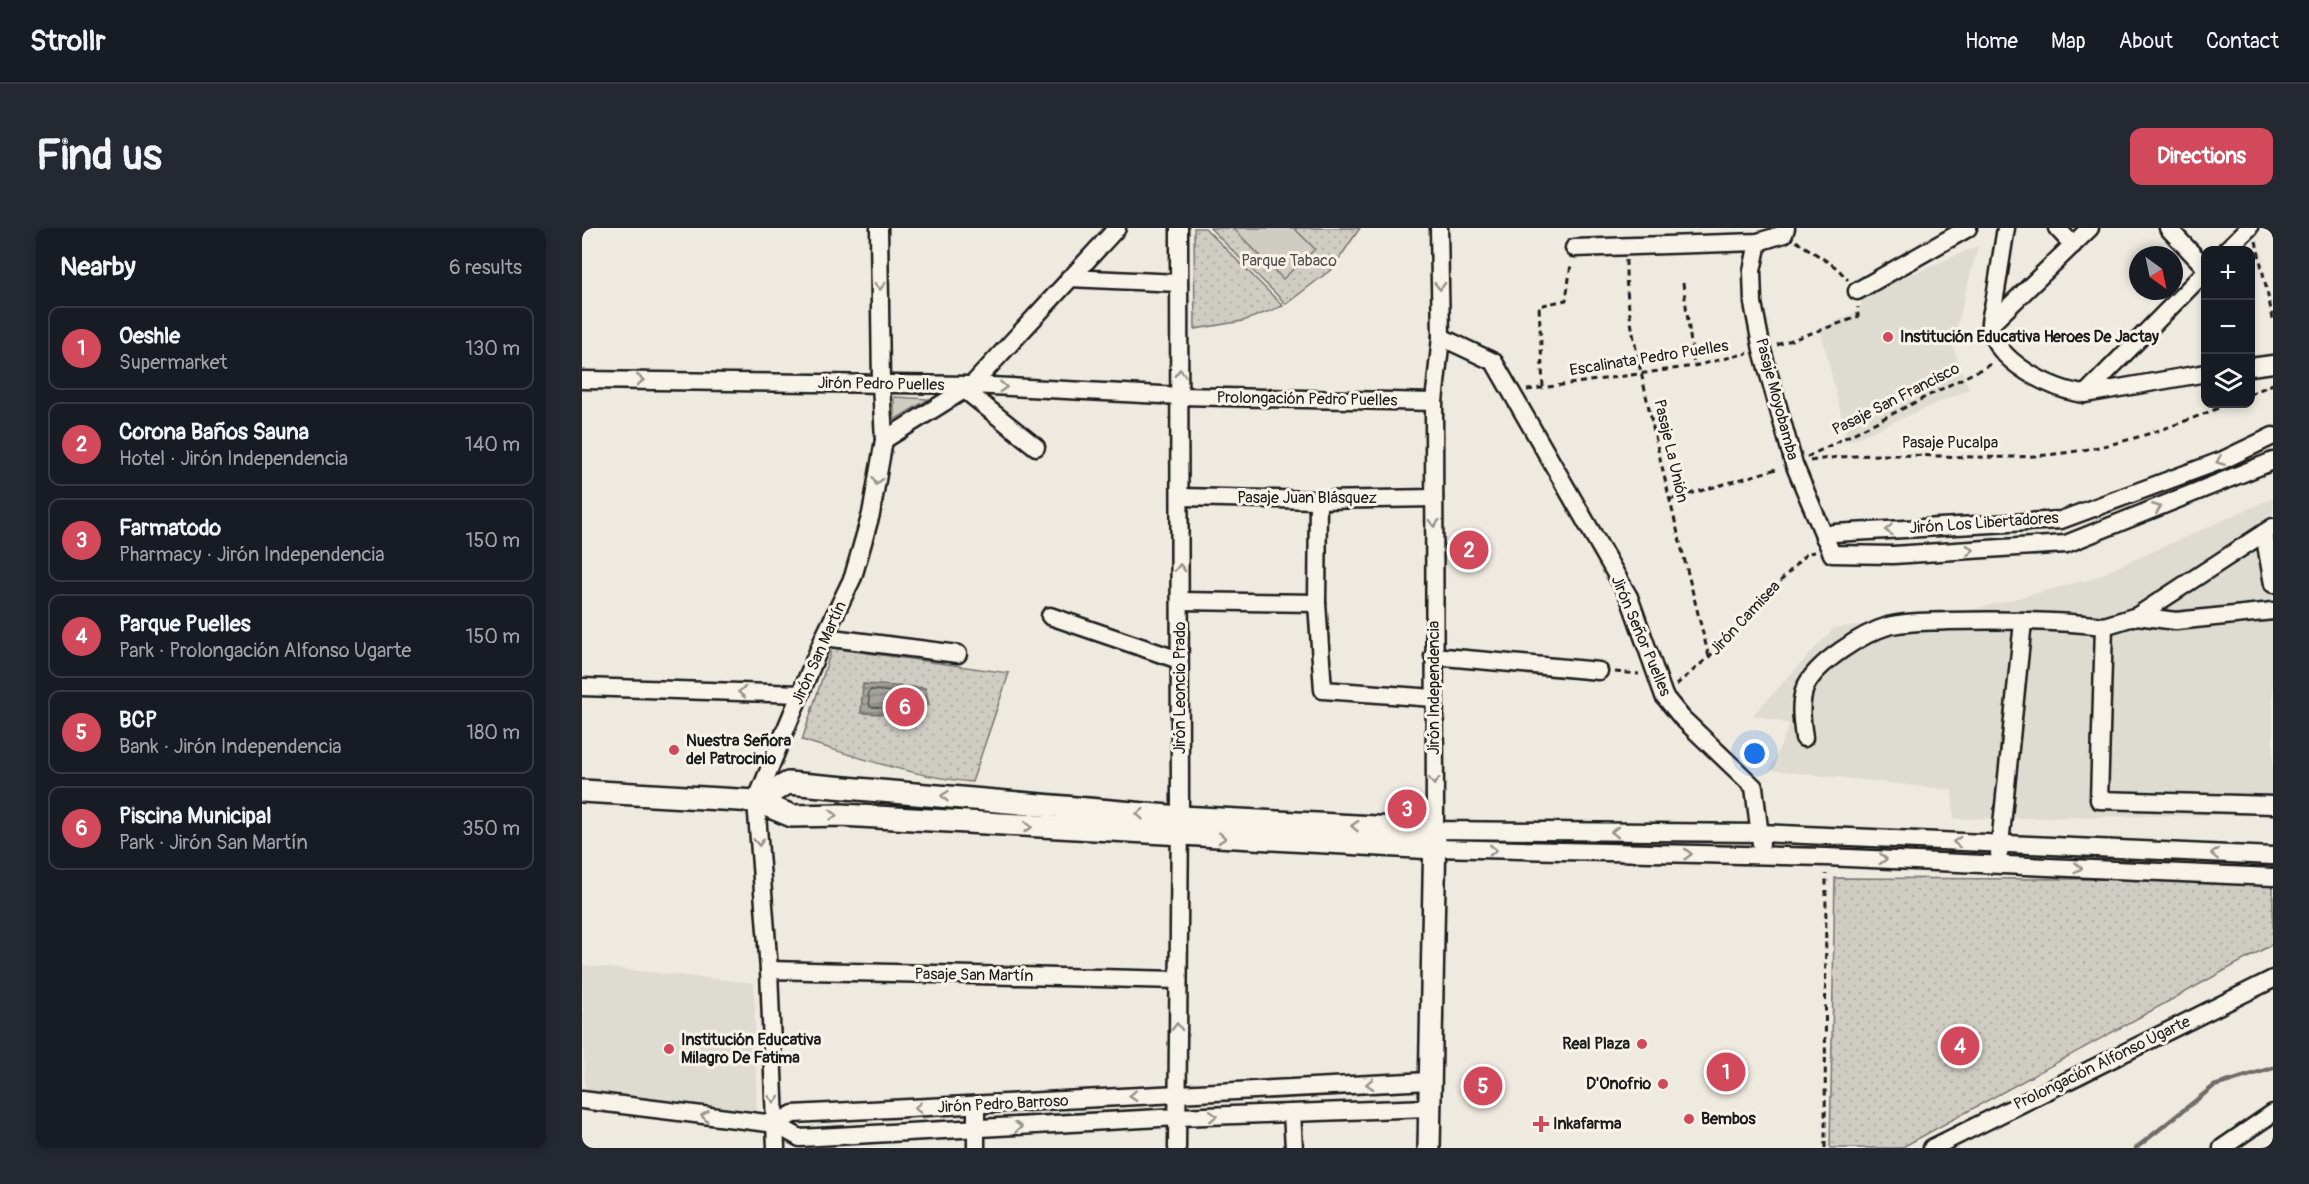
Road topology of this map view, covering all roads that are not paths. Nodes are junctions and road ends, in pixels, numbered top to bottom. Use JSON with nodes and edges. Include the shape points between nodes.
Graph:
{"nodes":[{"id":1,"x":879,"y":228,"type":"edge"},
{"id":2,"x":1117,"y":228,"type":"edge"},
{"id":3,"x":1179,"y":228,"type":"edge"},
{"id":4,"x":1439,"y":228,"type":"edge"},
{"id":5,"x":1968,"y":228,"type":"edge"},
{"id":6,"x":2006,"y":228,"type":"edge"},
{"id":7,"x":2057,"y":228,"type":"edge"},
{"id":8,"x":2090,"y":228,"type":"edge"},
{"id":9,"x":2168,"y":228,"type":"edge"},
{"id":10,"x":1785,"y":231,"type":"edge"},
{"id":11,"x":2252,"y":234,"type":"edge"},
{"id":12,"x":1758,"y":242,"type":"junction"},
{"id":13,"x":2073,"y":245,"type":"junction"},
{"id":14,"x":2232,"y":246,"type":"edge"},
{"id":15,"x":1574,"y":248,"type":"road end"},
{"id":16,"x":2201,"y":265,"type":"edge"},
{"id":17,"x":2201,"y":273,"type":"edge"},
{"id":18,"x":1069,"y":278,"type":"junction"},
{"id":19,"x":1179,"y":283,"type":"junction"},
{"id":20,"x":1857,"y":291,"type":"road end"},
{"id":21,"x":1990,"y":325,"type":"junction"},
{"id":22,"x":1441,"y":337,"type":"junction"},
{"id":23,"x":2273,"y":364,"type":"edge"},
{"id":24,"x":2255,"y":366,"type":"edge"},
{"id":25,"x":2201,"y":374,"type":"edge"},
{"id":26,"x":582,"y":380,"type":"edge"},
{"id":27,"x":881,"y":384,"type":"junction"},
{"id":28,"x":969,"y":388,"type":"junction"},
{"id":29,"x":2085,"y":394,"type":"junction"},
{"id":30,"x":1180,"y":396,"type":"junction"},
{"id":31,"x":1434,"y":402,"type":"junction"},
{"id":32,"x":2273,"y":436,"type":"edge"},
{"id":33,"x":884,"y":440,"type":"junction"},
{"id":34,"x":1036,"y":447,"type":"dead end"},
{"id":35,"x":2273,"y":461,"type":"edge"},
{"id":36,"x":1181,"y":497,"type":"junction"},
{"id":37,"x":1434,"y":498,"type":"junction"},
{"id":38,"x":1318,"y":500,"type":"junction"},
{"id":39,"x":2269,"y":530,"type":"edge"},
{"id":40,"x":1826,"y":544,"type":"junction"},
{"id":41,"x":2273,"y":584,"type":"edge"},
{"id":42,"x":1180,"y":601,"type":"junction"},
{"id":43,"x":1317,"y":603,"type":"junction"},
{"id":44,"x":2273,"y":611,"type":"edge"},
{"id":45,"x":1050,"y":616,"type":"dead end"},
{"id":46,"x":2137,"y":616,"type":"junction"},
{"id":47,"x":2023,"y":622,"type":"junction"},
{"id":48,"x":2104,"y":626,"type":"junction"},
{"id":49,"x":824,"y":637,"type":"junction"},
{"id":50,"x":958,"y":654,"type":"dead end"},
{"id":51,"x":1433,"y":656,"type":"junction"},
{"id":52,"x":1179,"y":660,"type":"junction"},
{"id":53,"x":1599,"y":671,"type":"road end"},
{"id":54,"x":582,"y":687,"type":"edge"},
{"id":55,"x":801,"y":694,"type":"junction"},
{"id":56,"x":1434,"y":698,"type":"junction"},
{"id":57,"x":1804,"y":738,"type":"dead end"},
{"id":58,"x":582,"y":791,"type":"edge"},
{"id":59,"x":756,"y":801,"type":"junction"},
{"id":60,"x":2273,"y":805,"type":"edge"},
{"id":61,"x":1180,"y":827,"type":"junction"},
{"id":62,"x":1761,"y":834,"type":"junction"},
{"id":63,"x":1435,"y":839,"type":"junction"},
{"id":64,"x":1999,"y":844,"type":"junction"},
{"id":65,"x":1760,"y":855,"type":"junction"},
{"id":66,"x":2273,"y":856,"type":"edge"},
{"id":67,"x":1998,"y":864,"type":"junction"},
{"id":68,"x":2273,"y":877,"type":"edge"},
{"id":69,"x":769,"y":970,"type":"junction"},
{"id":70,"x":2273,"y":979,"type":"edge"},
{"id":71,"x":1178,"y":980,"type":"junction"},
{"id":72,"x":1429,"y":1082,"type":"junction"},
{"id":73,"x":1176,"y":1094,"type":"junction"},
{"id":74,"x":582,"y":1100,"type":"edge"},
{"id":75,"x":976,"y":1107,"type":"junction"},
{"id":76,"x":1429,"y":1108,"type":"junction"},
{"id":77,"x":1292,"y":1113,"type":"junction"},
{"id":78,"x":2273,"y":1113,"type":"edge"},
{"id":79,"x":1178,"y":1117,"type":"junction"},
{"id":80,"x":775,"y":1124,"type":"junction"},
{"id":81,"x":975,"y":1130,"type":"junction"},
{"id":82,"x":1937,"y":1147,"type":"edge"},
{"id":83,"x":2226,"y":1147,"type":"edge"},
{"id":84,"x":776,"y":1148,"type":"edge"},
{"id":85,"x":976,"y":1148,"type":"edge"},
{"id":86,"x":1177,"y":1148,"type":"edge"},
{"id":87,"x":1294,"y":1148,"type":"edge"},
{"id":88,"x":1429,"y":1148,"type":"edge"}],
"edges":[{"from":1,"to":27,"type":"street","name":"Jirón San Martín","one_way":true},
{"from":2,"to":18,"type":"street"},
{"from":3,"to":19,"type":"street","name":"Jirón Leoncio Prado"},
{"from":4,"to":22,"type":"street","name":"Jirón Independencia","one_way":true},
{"from":5,"to":20,"type":"street"},
{"from":6,"to":21,"type":"street"},
{"from":7,"to":13,"type":"street"},
{"from":8,"to":13,"type":"street"},
{"from":9,"to":16,"type":"street"},
{"from":10,"to":12,"type":"street"},
{"from":11,"to":14,"type":"street"},
{"from":12,"to":15,"type":"street"},
{"from":12,"to":40,"type":"street","name":"Pasaje Moyobamba","via":[[1752,271],[1753,303],[1762,350],[1794,464]]},
{"from":13,"to":21,"type":"street"},
{"from":17,"to":29,"type":"street"},
{"from":18,"to":19,"type":"street"},
{"from":18,"to":28,"type":"street"},
{"from":30,"to":19,"type":"street","name":"Jirón Leoncio Prado","one_way":true},
{"from":21,"to":29,"type":"street","via":[[1999,345],[2019,366],[2048,386],[2066,393]]},
{"from":22,"to":31,"type":"street","name":"Jirón Independencia"},
{"from":22,"to":62,"type":"street","name":"Jirón Señor Puelles","via":[[1494,363],[1629,597],[1664,696],[1751,782]]},
{"from":23,"to":24,"type":"street"},
{"from":25,"to":29,"type":"street"},
{"from":26,"to":27,"type":"street","name":"Jirón Pedro Puelles","one_way":true},
{"from":27,"to":28,"type":"street","name":"Jirón Pedro Puelles"},
{"from":27,"to":33,"type":"street","name":"Jirón San Martín"},
{"from":28,"to":30,"type":"street","name":"Jirón Pedro Puelles","one_way":true},
{"from":28,"to":33,"type":"street"},
{"from":28,"to":34,"type":"street"},
{"from":30,"to":31,"type":"street","name":"Prolongación Pedro Puelles"},
{"from":30,"to":36,"type":"street","name":"Jirón Leoncio Prado"},
{"from":31,"to":37,"type":"street","name":"Jirón Independencia"},
{"from":32,"to":40,"type":"street","name":"Jirón Los Libertadores","one_way":true,"via":[[2223,460],[2061,520],[1834,533]]},
{"from":33,"to":49,"type":"street","name":"Jirón San Martín","one_way":true,"via":[[871,514],[853,577]]},
{"from":40,"to":35,"type":"street","name":"Jirón Los Libertadores","one_way":true,"via":[[1836,555],[2066,544]]},
{"from":36,"to":38,"type":"street","name":"Pasaje Juan Blásquez"},
{"from":42,"to":36,"type":"street","name":"Jirón Leoncio Prado","one_way":true},
{"from":37,"to":38,"type":"street","name":"Pasaje Juan Blásquez"},
{"from":37,"to":51,"type":"street","name":"Jirón Independencia","one_way":true},
{"from":38,"to":43,"type":"street"},
{"from":39,"to":41,"type":"street"},
{"from":39,"to":46,"type":"street"},
{"from":42,"to":43,"type":"street"},
{"from":42,"to":52,"type":"street","name":"Jirón Leoncio Prado"},
{"from":43,"to":56,"type":"street","via":[[1323,690]]},
{"from":44,"to":46,"type":"street","via":[[2176,621]]},
{"from":45,"to":52,"type":"street"},
{"from":46,"to":48,"type":"street"},
{"from":47,"to":48,"type":"street"},
{"from":47,"to":57,"type":"street","via":[[1921,622],[1889,626],[1867,635],[1824,665],[1805,687],[1801,714]]},
{"from":47,"to":64,"type":"street"},
{"from":48,"to":60,"type":"street","via":[[2099,800]]},
{"from":49,"to":50,"type":"street"},
{"from":49,"to":55,"type":"street","name":"Jirón San Martín"},
{"from":51,"to":53,"type":"street"},
{"from":51,"to":56,"type":"street","name":"Jirón Independencia"},
{"from":52,"to":61,"type":"street","name":"Jirón Leoncio Prado"},
{"from":55,"to":54,"type":"street","one_way":true},
{"from":55,"to":59,"type":"street","name":"Jirón San Martín"},
{"from":56,"to":63,"type":"street","name":"Jirón Independencia","one_way":true},
{"from":58,"to":59,"type":"main road"},
{"from":59,"to":61,"type":"main road","one_way":true,"via":[[792,816]]},
{"from":61,"to":59,"type":"main road","one_way":true,"via":[[788,783]]},
{"from":59,"to":69,"type":"street","name":"Jirón San Martín","one_way":true},
{"from":61,"to":63,"type":"main road"},
{"from":61,"to":71,"type":"street","name":"Jirón Leoncio Prado"},
{"from":62,"to":63,"type":"street","one_way":true},
{"from":64,"to":62,"type":"street","one_way":true},
{"from":62,"to":65,"type":"street","name":"Jirón Señor Puelles"},
{"from":63,"to":65,"type":"street","one_way":true},
{"from":63,"to":72,"type":"main road","name":"Jirón Independencia"},
{"from":66,"to":64,"type":"street","one_way":true},
{"from":64,"to":67,"type":"street"},
{"from":65,"to":67,"type":"street","one_way":true},
{"from":67,"to":68,"type":"street","one_way":true},
{"from":69,"to":71,"type":"street","name":"Pasaje San Martín"},
{"from":69,"to":80,"type":"street","name":"Jirón San Martín","one_way":true},
{"from":70,"to":82,"type":"street","name":"Prolongación Alfonso Ugarte"},
{"from":73,"to":71,"type":"street","name":"Jirón Leoncio Prado","one_way":true},
{"from":72,"to":73,"type":"street","name":"Jirón Pedro Barroso","one_way":true},
{"from":72,"to":76,"type":"main road","name":"Jirón Independencia"},
{"from":73,"to":75,"type":"street","name":"Jirón Pedro Barroso","one_way":true},
{"from":73,"to":79,"type":"street","name":"Jirón Leoncio Prado"},
{"from":80,"to":74,"type":"street","name":"Jirón Pedro Barroso","one_way":true},
{"from":75,"to":80,"type":"street","name":"Jirón Pedro Barroso","one_way":true,"via":[[793,1114]]},
{"from":75,"to":81,"type":"street"},
{"from":76,"to":77,"type":"street"},
{"from":76,"to":88,"type":"main road","name":"Jirón Independencia"},
{"from":79,"to":77,"type":"street","one_way":true},
{"from":77,"to":87,"type":"street"},
{"from":78,"to":83,"type":"street"},
{"from":81,"to":79,"type":"street","one_way":true},
{"from":79,"to":86,"type":"street","name":"Jirón Leoncio Prado"},
{"from":80,"to":81,"type":"street","via":[[800,1138]]},
{"from":80,"to":84,"type":"street","name":"Jirón San Martín"},
{"from":81,"to":85,"type":"street"}]}
